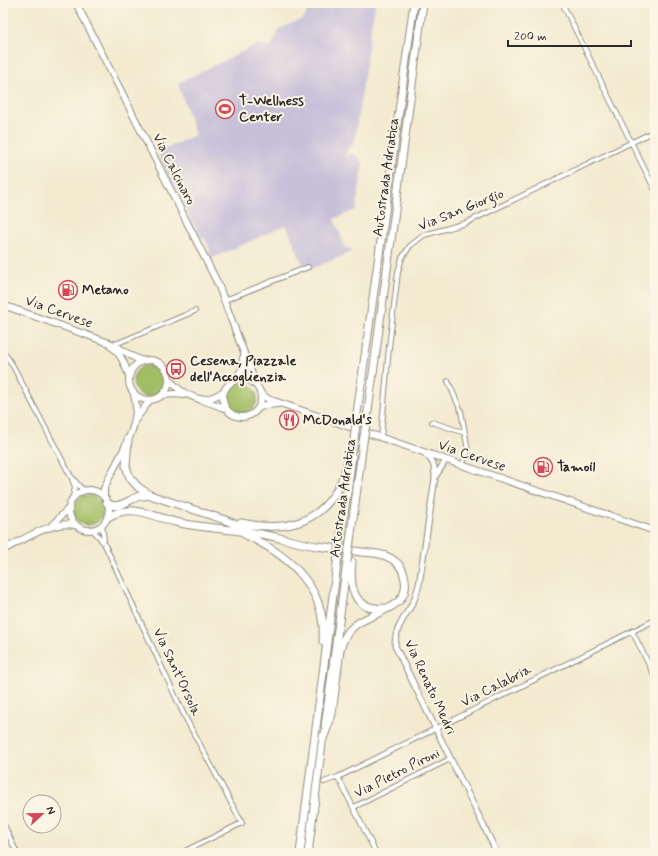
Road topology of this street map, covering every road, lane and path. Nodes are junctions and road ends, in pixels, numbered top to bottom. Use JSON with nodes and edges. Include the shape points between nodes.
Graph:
{"nodes":[{"id":1,"x":76,"y":3,"type":"edge"},
{"id":2,"x":414,"y":3,"type":"edge"},
{"id":3,"x":423,"y":3,"type":"edge"},
{"id":4,"x":562,"y":3,"type":"edge"},
{"id":5,"x":655,"y":131,"type":"edge"},
{"id":6,"x":631,"y":143,"type":"junction"},
{"id":7,"x":655,"y":190,"type":"edge"},
{"id":8,"x":308,"y":267,"type":"dead end"},
{"id":9,"x":225,"y":300,"type":"junction"},
{"id":10,"x":3,"y":305,"type":"edge"},
{"id":11,"x":195,"y":311,"type":"dead end"},
{"id":12,"x":125,"y":340,"type":"junction"},
{"id":13,"x":109,"y":343,"type":"junction"},
{"id":14,"x":123,"y":349,"type":"junction"},
{"id":15,"x":242,"y":350,"type":"junction"},
{"id":16,"x":3,"y":351,"type":"edge"},
{"id":17,"x":144,"y":361,"type":"junction"},
{"id":18,"x":129,"y":375,"type":"junction"},
{"id":19,"x":168,"y":378,"type":"junction"},
{"id":20,"x":235,"y":380,"type":"junction"},
{"id":21,"x":448,"y":381,"type":"dead end"},
{"id":22,"x":256,"y":385,"type":"junction"},
{"id":23,"x":224,"y":390,"type":"junction"},
{"id":24,"x":260,"y":393,"type":"junction"},
{"id":25,"x":134,"y":394,"type":"junction"},
{"id":26,"x":162,"y":395,"type":"junction"},
{"id":27,"x":193,"y":397,"type":"junction"},
{"id":28,"x":150,"y":400,"type":"junction"},
{"id":29,"x":281,"y":404,"type":"junction"},
{"id":30,"x":258,"y":408,"type":"junction"},
{"id":31,"x":226,"y":410,"type":"junction"},
{"id":32,"x":135,"y":420,"type":"junction"},
{"id":33,"x":432,"y":422,"type":"dead end"},
{"id":34,"x":466,"y":433,"type":"junction"},
{"id":35,"x":381,"y":438,"type":"junction"},
{"id":36,"x":128,"y":439,"type":"junction"},
{"id":37,"x":354,"y":443,"type":"junction"},
{"id":38,"x":425,"y":453,"type":"junction"},
{"id":39,"x":446,"y":460,"type":"junction"},
{"id":40,"x":461,"y":465,"type":"junction"},
{"id":41,"x":70,"y":475,"type":"junction"},
{"id":42,"x":110,"y":476,"type":"junction"},
{"id":43,"x":435,"y":478,"type":"junction"},
{"id":44,"x":84,"y":490,"type":"junction"},
{"id":45,"x":92,"y":490,"type":"junction"},
{"id":46,"x":150,"y":495,"type":"junction"},
{"id":47,"x":74,"y":497,"type":"junction"},
{"id":48,"x":106,"y":500,"type":"junction"},
{"id":49,"x":69,"y":508,"type":"junction"},
{"id":50,"x":108,"y":517,"type":"junction"},
{"id":51,"x":225,"y":520,"type":"junction"},
{"id":52,"x":75,"y":525,"type":"junction"},
{"id":53,"x":102,"y":525,"type":"junction"},
{"id":54,"x":49,"y":528,"type":"junction"},
{"id":55,"x":93,"y":530,"type":"junction"},
{"id":56,"x":237,"y":531,"type":"junction"},
{"id":57,"x":655,"y":531,"type":"edge"},
{"id":58,"x":256,"y":533,"type":"junction"},
{"id":59,"x":104,"y":543,"type":"junction"},
{"id":60,"x":3,"y":550,"type":"edge"},
{"id":61,"x":349,"y":562,"type":"junction"},
{"id":62,"x":391,"y":607,"type":"junction"},
{"id":63,"x":655,"y":620,"type":"edge"},
{"id":64,"x":632,"y":631,"type":"junction"},
{"id":65,"x":655,"y":676,"type":"edge"},
{"id":66,"x":322,"y":686,"type":"junction"},
{"id":67,"x":435,"y":730,"type":"junction"},
{"id":68,"x":323,"y":739,"type":"junction"},
{"id":69,"x":450,"y":759,"type":"junction"},
{"id":70,"x":338,"y":777,"type":"junction"},
{"id":71,"x":324,"y":782,"type":"dead end"},
{"id":72,"x":354,"y":808,"type":"junction"},
{"id":73,"x":3,"y":823,"type":"edge"},
{"id":74,"x":17,"y":853,"type":"edge"},
{"id":75,"x":180,"y":853,"type":"edge"},
{"id":76,"x":300,"y":853,"type":"edge"},
{"id":77,"x":308,"y":853,"type":"edge"},
{"id":78,"x":376,"y":853,"type":"edge"},
{"id":79,"x":497,"y":853,"type":"edge"}],
"edges":[{"from":1,"to":9,"type":"main road","name":"Via Calcinaro"},
{"from":2,"to":37,"type":"highway","name":"Autostrada Adriatica","bridge":true},
{"from":3,"to":61,"type":"highway","name":"Autostrada Adriatica","bridge":true},
{"from":4,"to":6,"type":"street"},
{"from":5,"to":6,"type":"street","name":"Via San Giorgio"},
{"from":6,"to":7,"type":"street"},
{"from":6,"to":35,"type":"street","name":"Via San Giorgio","via":[[466,223],[424,235],[410,246],[402,258],[398,272]]},
{"from":8,"to":9,"type":"street"},
{"from":9,"to":15,"type":"main road","name":"Via Calcinaro"},
{"from":10,"to":13,"type":"main road","name":"Via Cervese"},
{"from":11,"to":12,"type":"street"},
{"from":12,"to":13,"type":"street"},
{"from":12,"to":14,"type":"street"},
{"from":13,"to":14,"type":"main road","name":"Via Cervese"},
{"from":13,"to":18,"type":"main road","name":"Via Cervese","via":[[119,353]]},
{"from":14,"to":17,"type":"main road","name":"Via Cervese","via":[[132,357]]},
{"from":15,"to":20,"type":"main road","name":"Via Calcinaro","via":[[243,368]]},
{"from":15,"to":22,"type":"main road","name":"Via Calcinaro"},
{"from":16,"to":41,"type":"street"},
{"from":17,"to":18,"type":"main road","via":[[135,366]]},
{"from":17,"to":19,"type":"main road","via":[[151,360],[160,364],[167,372]]},
{"from":18,"to":25,"type":"main road","via":[[130,388]]},
{"from":19,"to":26,"type":"main road"},
{"from":19,"to":27,"type":"main road","via":[[177,389]]},
{"from":20,"to":22,"type":"main road","via":[[246,380]]},
{"from":20,"to":23,"type":"main road"},
{"from":21,"to":34,"type":"street","via":[[461,411]]},
{"from":22,"to":24,"type":"main road"},
{"from":23,"to":27,"type":"main road","via":[[209,398]]},
{"from":23,"to":31,"type":"main road"},
{"from":24,"to":29,"type":"main road","name":"Via Cervese"},
{"from":24,"to":30,"type":"main road"},
{"from":25,"to":28,"type":"main road"},
{"from":25,"to":32,"type":"main road"},
{"from":26,"to":27,"type":"main road"},
{"from":26,"to":28,"type":"main road"},
{"from":27,"to":31,"type":"main road"},
{"from":28,"to":32,"type":"main road"},
{"from":29,"to":30,"type":"main road","name":"Via Cervese"},
{"from":29,"to":35,"type":"main road","name":"Via Cervese"},
{"from":30,"to":31,"type":"main road","via":[[250,415],[240,417]]},
{"from":32,"to":36,"type":"main road"},
{"from":33,"to":34,"type":"street"},
{"from":34,"to":40,"type":"street","via":[[468,450]]},
{"from":35,"to":38,"type":"main road","name":"Via Cervese"},
{"from":36,"to":42,"type":"main road"},
{"from":36,"to":46,"type":"highway","via":[[125,459],[127,472],[134,483]]},
{"from":37,"to":51,"type":"highway","via":[[346,470],[334,494],[315,514],[305,520],[290,525],[259,527]]},
{"from":37,"to":66,"type":"highway","name":"Autostrada Adriatica","bridge":true},
{"from":38,"to":39,"type":"main road","name":"Via Cervese"},
{"from":38,"to":43,"type":"street","name":"Via Renato Medri","via":[[434,463]]},
{"from":39,"to":40,"type":"main road","name":"Via Cervese"},
{"from":39,"to":43,"type":"street","name":"Via Renato Medri"},
{"from":40,"to":57,"type":"main road","name":"Via Cervese"},
{"from":41,"to":44,"type":"street"},
{"from":41,"to":47,"type":"street"},
{"from":42,"to":45,"type":"main road"},
{"from":42,"to":48,"type":"main road","via":[[104,489]]},
{"from":43,"to":67,"type":"street","name":"Via Renato Medri","via":[[419,585],[395,636],[395,646]]},
{"from":44,"to":45,"type":"main road"},
{"from":44,"to":47,"type":"main road"},
{"from":45,"to":48,"type":"main road"},
{"from":46,"to":48,"type":"highway","via":[[114,506]]},
{"from":46,"to":51,"type":"highway"},
{"from":47,"to":49,"type":"main road"},
{"from":48,"to":50,"type":"main road","via":[[109,507]]},
{"from":49,"to":52,"type":"main road"},
{"from":49,"to":54,"type":"main road"},
{"from":50,"to":53,"type":"main road"},
{"from":50,"to":56,"type":"highway","via":[[130,510],[179,523]]},
{"from":51,"to":58,"type":"highway"},
{"from":52,"to":54,"type":"main road","via":[[62,524]]},
{"from":52,"to":55,"type":"main road","via":[[83,530]]},
{"from":53,"to":55,"type":"main road"},
{"from":53,"to":59,"type":"street"},
{"from":54,"to":60,"type":"main road"},
{"from":55,"to":59,"type":"street","name":"Via Sant'Orsola"},
{"from":56,"to":58,"type":"highway"},
{"from":56,"to":66,"type":"highway","via":[[274,550],[293,565],[312,588],[322,620]]},
{"from":58,"to":62,"type":"highway","via":[[316,546],[387,556],[400,566],[405,583],[403,596]]},
{"from":59,"to":75,"type":"street","name":"Via Sant'Orsola","via":[[186,717],[242,824]]},
{"from":61,"to":62,"type":"highway","via":[[351,584],[357,599],[371,608]]},
{"from":61,"to":68,"type":"highway","name":"Autostrada Adriatica"},
{"from":62,"to":68,"type":"highway","via":[[362,620],[352,627],[343,640],[332,714]]},
{"from":63,"to":64,"type":"street","name":"Via Calabria"},
{"from":64,"to":65,"type":"street"},
{"from":64,"to":67,"type":"street","name":"Via Calabria"},
{"from":66,"to":76,"type":"highway","name":"Autostrada Adriatica"},
{"from":67,"to":69,"type":"street","name":"Via Renato Medri"},
{"from":67,"to":70,"type":"street","name":"Via Calabria"},
{"from":68,"to":77,"type":"highway","name":"Autostrada Adriatica"},
{"from":69,"to":72,"type":"street","name":"Via Pietro Pironi"},
{"from":69,"to":79,"type":"street","name":"Via Renato Medri"},
{"from":70,"to":71,"type":"street","name":"Via Calabria"},
{"from":70,"to":72,"type":"street"},
{"from":72,"to":78,"type":"street"},
{"from":73,"to":74,"type":"street"}]}
